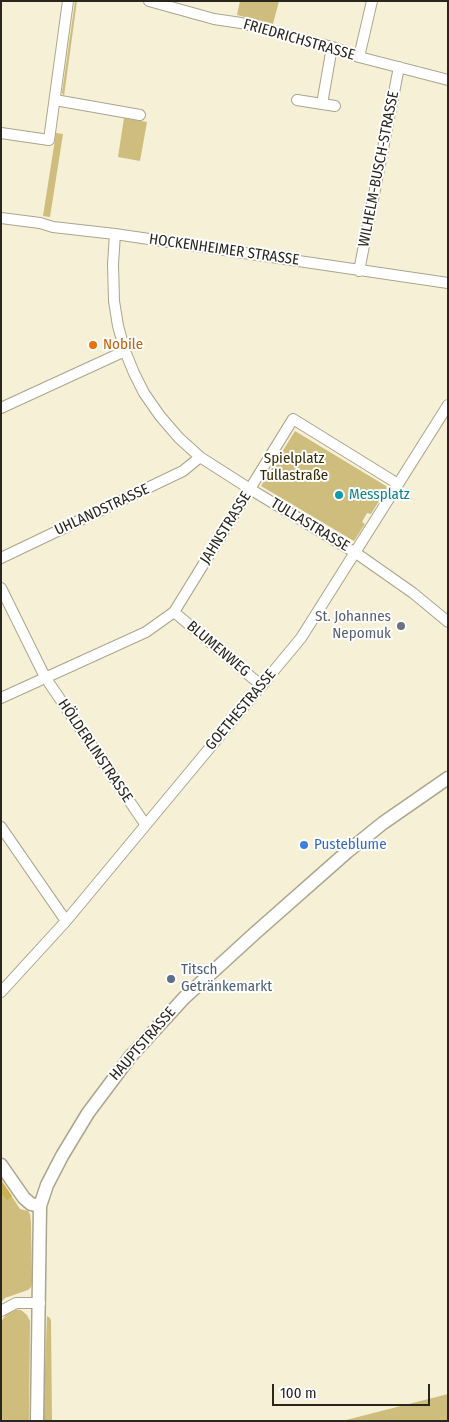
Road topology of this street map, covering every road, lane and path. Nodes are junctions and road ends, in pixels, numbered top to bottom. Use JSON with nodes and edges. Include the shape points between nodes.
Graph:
{"nodes":[{"id":1,"x":68,"y":1,"type":"edge"},
{"id":2,"x":149,"y":1,"type":"edge"},
{"id":3,"x":372,"y":1,"type":"edge"},
{"id":4,"x":332,"y":47,"type":"junction"},
{"id":5,"x":359,"y":57,"type":"junction"},
{"id":6,"x":399,"y":68,"type":"junction"},
{"id":7,"x":448,"y":80,"type":"edge"},
{"id":8,"x":55,"y":100,"type":"junction"},
{"id":9,"x":296,"y":100,"type":"dead end"},
{"id":10,"x":322,"y":104,"type":"junction"},
{"id":11,"x":335,"y":106,"type":"dead end"},
{"id":12,"x":140,"y":115,"type":"dead end"},
{"id":13,"x":1,"y":133,"type":"edge"},
{"id":14,"x":1,"y":218,"type":"edge"},
{"id":15,"x":115,"y":234,"type":"junction"},
{"id":16,"x":359,"y":271,"type":"junction"},
{"id":17,"x":448,"y":283,"type":"edge"},
{"id":18,"x":125,"y":351,"type":"junction"},
{"id":19,"x":448,"y":405,"type":"edge"},
{"id":20,"x":1,"y":408,"type":"edge"},
{"id":21,"x":200,"y":457,"type":"junction"},
{"id":22,"x":398,"y":484,"type":"junction"},
{"id":23,"x":250,"y":489,"type":"junction"},
{"id":24,"x":356,"y":553,"type":"junction"},
{"id":25,"x":1,"y":558,"type":"edge"},
{"id":26,"x":1,"y":588,"type":"edge"},
{"id":27,"x":174,"y":612,"type":"junction"},
{"id":28,"x":448,"y":622,"type":"edge"},
{"id":29,"x":45,"y":677,"type":"junction"},
{"id":30,"x":262,"y":686,"type":"junction"},
{"id":31,"x":1,"y":698,"type":"edge"},
{"id":32,"x":448,"y":778,"type":"edge"},
{"id":33,"x":145,"y":824,"type":"junction"},
{"id":34,"x":1,"y":828,"type":"edge"},
{"id":35,"x":66,"y":920,"type":"junction"},
{"id":36,"x":1,"y":992,"type":"edge"},
{"id":37,"x":1,"y":1165,"type":"edge"},
{"id":38,"x":40,"y":1206,"type":"junction"},
{"id":39,"x":40,"y":1303,"type":"junction"},
{"id":40,"x":1,"y":1311,"type":"edge"},
{"id":41,"x":37,"y":1421,"type":"edge"}],
"edges":[{"from":1,"to":8,"type":"street"},
{"from":2,"to":4,"type":"street","name":"FRIEDRICHSTRASSE"},
{"from":3,"to":5,"type":"street"},
{"from":4,"to":5,"type":"street","name":"FRIEDRICHSTRASSE"},
{"from":4,"to":10,"type":"street"},
{"from":5,"to":6,"type":"street","name":"FRIEDRICHSTRASSE"},
{"from":6,"to":7,"type":"street","name":"FRIEDRICHSTRASSE"},
{"from":6,"to":16,"type":"street","name":"WILHELM-BUSCH-STRASSE"},
{"from":8,"to":12,"type":"street"},
{"from":8,"to":13,"type":"street","via":[[49,140]]},
{"from":9,"to":10,"type":"street"},
{"from":10,"to":11,"type":"street"},
{"from":14,"to":15,"type":"street","name":"HOCKENHEIMER STRASSE"},
{"from":15,"to":16,"type":"street","name":"HOCKENHEIMER STRASSE"},
{"from":15,"to":18,"type":"street","name":"TULLASTRASSE","via":[[114,301]]},
{"from":16,"to":17,"type":"street","name":"HOCKENHEIMER STRASSE"},
{"from":18,"to":20,"type":"street"},
{"from":18,"to":21,"type":"street","name":"TULLASTRASSE","via":[[144,393],[160,416]]},
{"from":19,"to":22,"type":"street","name":"GOETHESTRASSE"},
{"from":21,"to":23,"type":"street","name":"TULLASTRASSE"},
{"from":21,"to":25,"type":"street","name":"UHLANDSTRASSE","via":[[184,471]]},
{"from":22,"to":23,"type":"street","name":"JAHNSTRASSE","via":[[293,419]]},
{"from":22,"to":24,"type":"street","name":"GOETHESTRASSE"},
{"from":23,"to":24,"type":"street","name":"TULLASTRASSE"},
{"from":23,"to":27,"type":"street","name":"JAHNSTRASSE"},
{"from":24,"to":28,"type":"street","name":"TULLASTRASSE"},
{"from":24,"to":30,"type":"street","name":"GOETHESTRASSE","via":[[301,638]]},
{"from":26,"to":29,"type":"street","name":"HÖLDERLINSTRASSE"},
{"from":27,"to":29,"type":"street","via":[[146,632]]},
{"from":27,"to":30,"type":"street","name":"BLUMENWEG"},
{"from":29,"to":31,"type":"street"},
{"from":29,"to":33,"type":"street","name":"HÖLDERLINSTRASSE"},
{"from":30,"to":33,"type":"street","name":"GOETHESTRASSE"},
{"from":32,"to":38,"type":"street","name":"HAUPTSTRASSE","via":[[332,864],[157,1026],[88,1113],[47,1185]]},
{"from":33,"to":35,"type":"street","name":"GOETHESTRASSE"},
{"from":34,"to":35,"type":"street"},
{"from":35,"to":36,"type":"street","name":"GOETHESTRASSE"},
{"from":37,"to":38,"type":"street","via":[[24,1198]]},
{"from":38,"to":39,"type":"street","name":"HAUPTSTRASSE"},
{"from":39,"to":40,"type":"street","via":[[16,1303]]},
{"from":39,"to":41,"type":"street","name":"HAUPTSTRASSE"}]}
